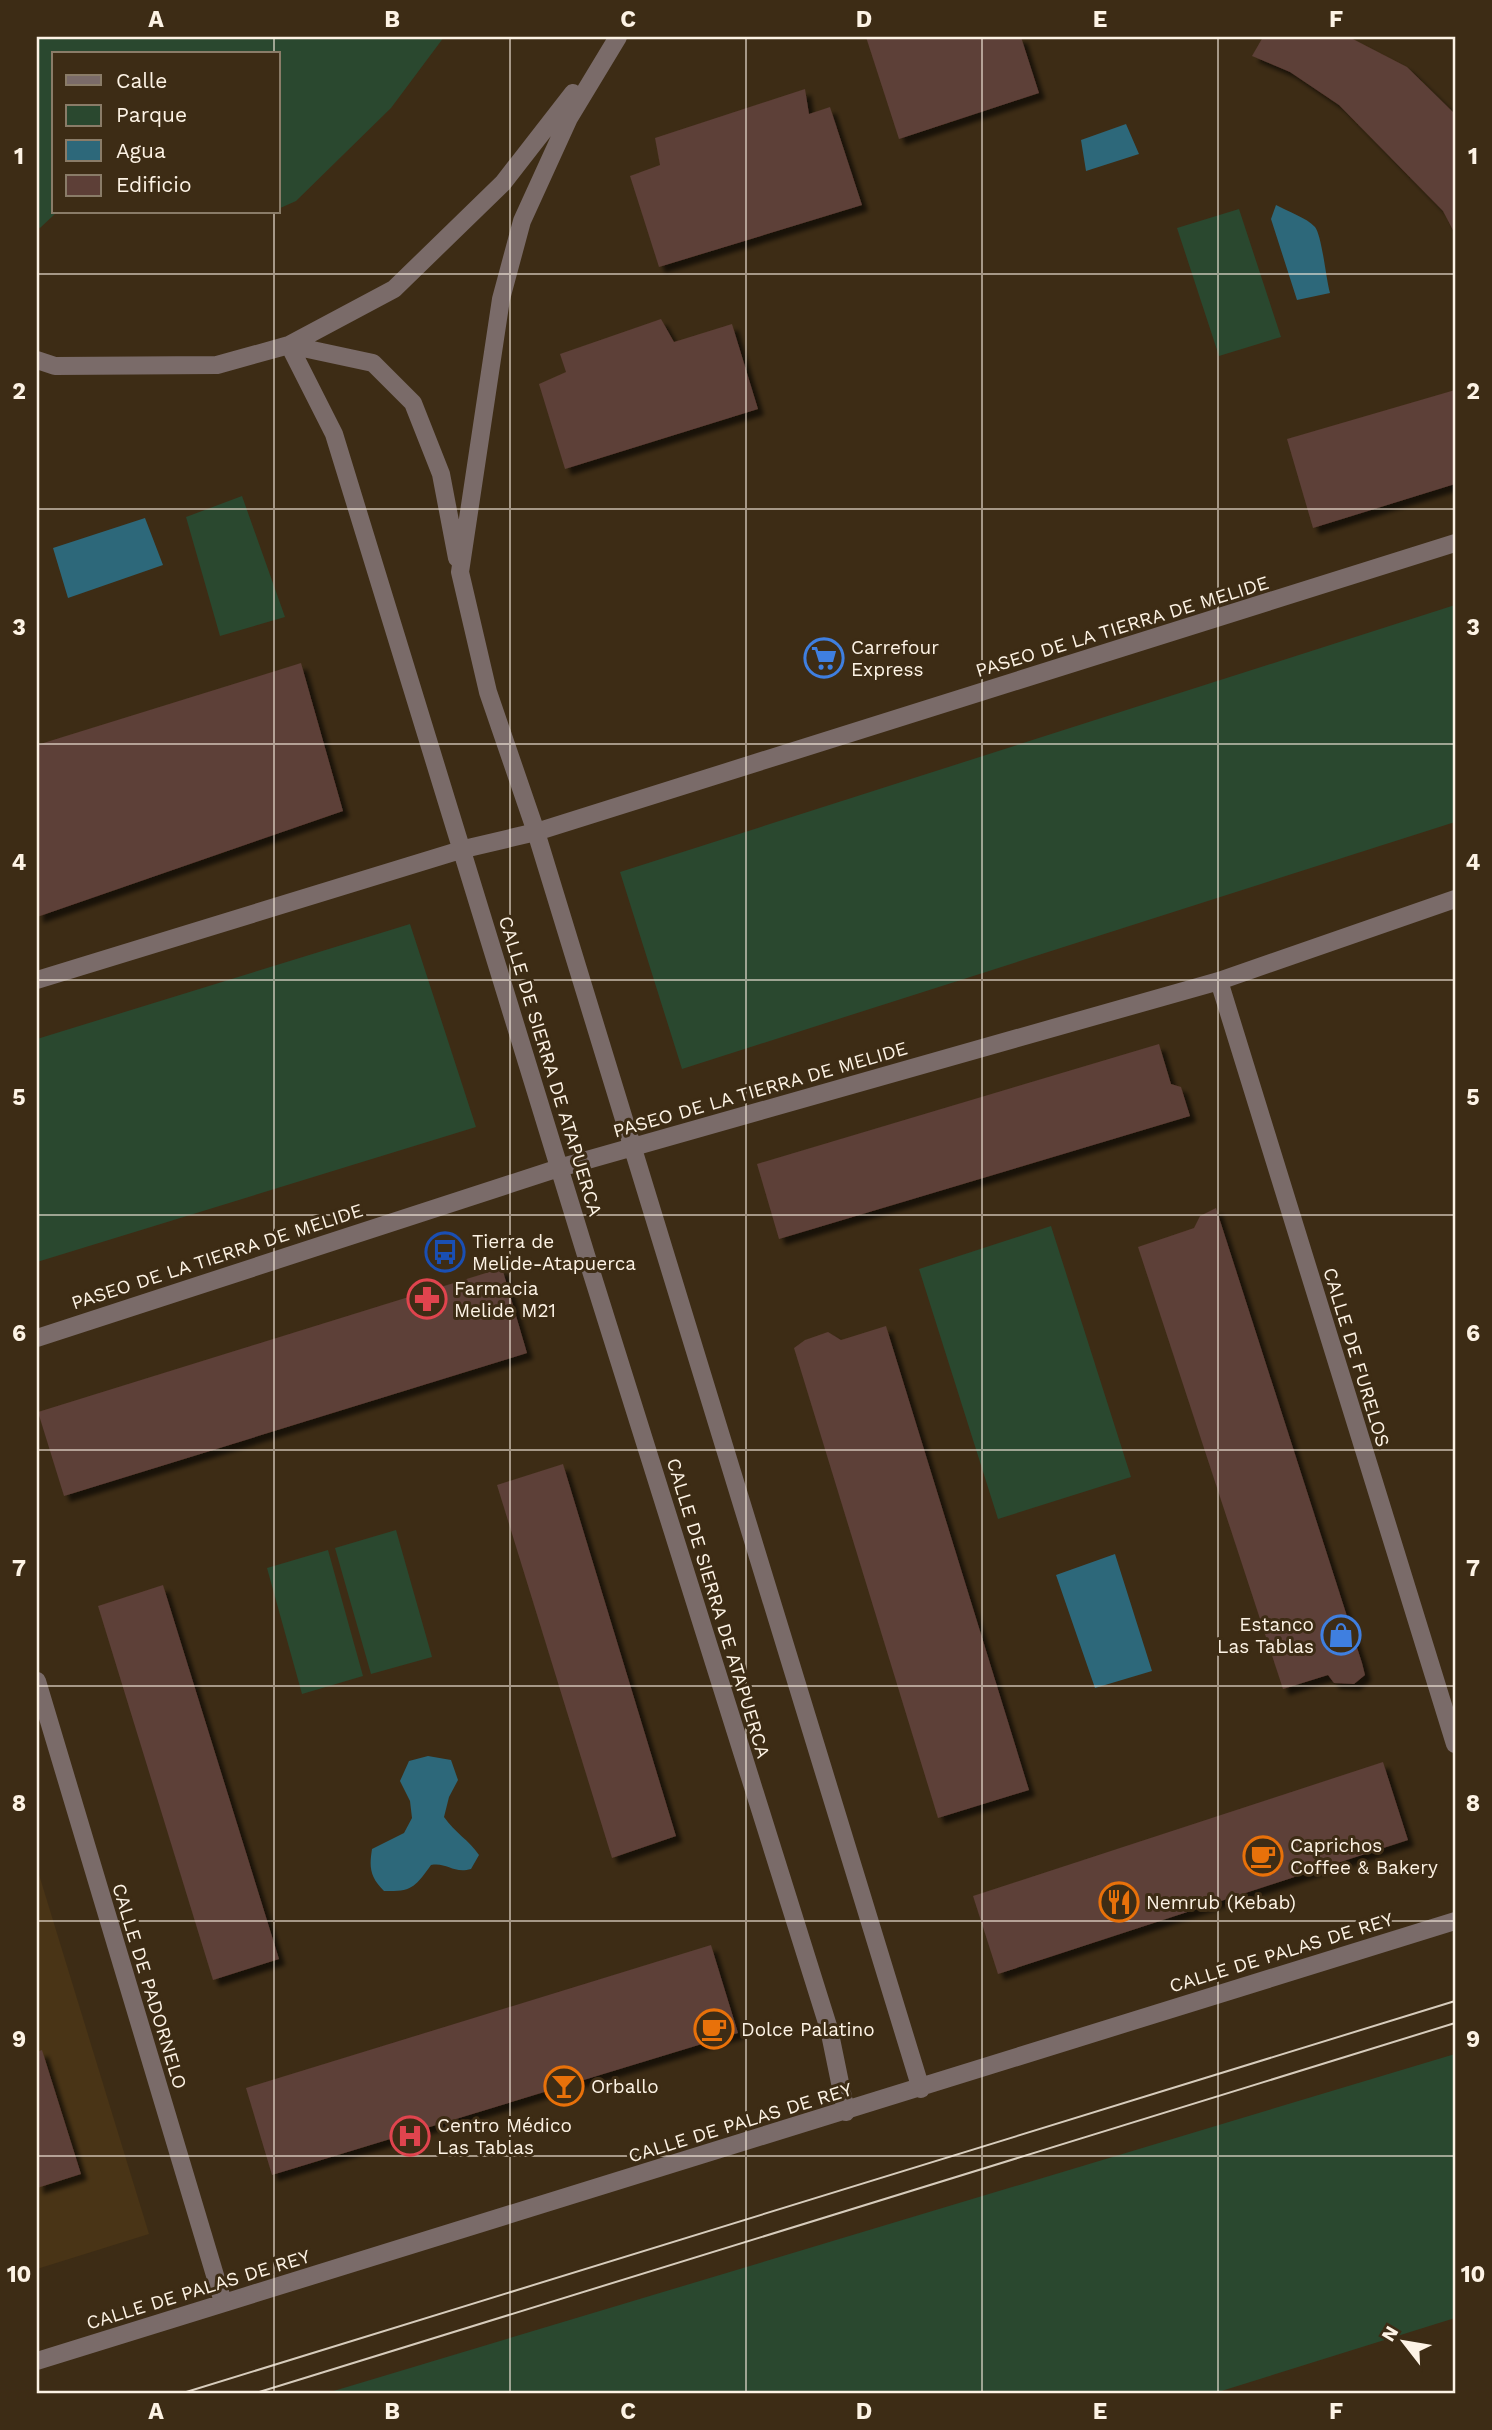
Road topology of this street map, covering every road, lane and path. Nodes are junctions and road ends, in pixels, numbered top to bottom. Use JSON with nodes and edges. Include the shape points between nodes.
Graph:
{"nodes":[{"id":1,"x":618,"y":37,"type":"edge"},
{"id":2,"x":289,"y":345,"type":"junction"},
{"id":3,"x":37,"y":360,"type":"edge"},
{"id":4,"x":1455,"y":543,"type":"edge"},
{"id":5,"x":460,"y":572,"type":"junction"},
{"id":6,"x":536,"y":832,"type":"junction"},
{"id":7,"x":464,"y":849,"type":"junction"},
{"id":8,"x":1455,"y":899,"type":"edge"},
{"id":9,"x":37,"y":980,"type":"edge"},
{"id":10,"x":1219,"y":981,"type":"junction"},
{"id":11,"x":632,"y":1147,"type":"junction"},
{"id":12,"x":559,"y":1168,"type":"junction"},
{"id":13,"x":37,"y":1338,"type":"edge"},
{"id":14,"x":37,"y":1681,"type":"edge"},
{"id":15,"x":1455,"y":1744,"type":"edge"},
{"id":16,"x":1455,"y":1921,"type":"edge"},
{"id":17,"x":920,"y":2089,"type":"junction"},
{"id":18,"x":846,"y":2112,"type":"junction"},
{"id":19,"x":223,"y":2302,"type":"junction"},
{"id":20,"x":37,"y":2361,"type":"edge"}],
"edges":[{"from":1,"to":2,"type":"street","via":[[503,183],[394,289]]},
{"from":1,"to":5,"type":"street","via":[[569,118],[522,221],[501,299]]},
{"from":2,"to":3,"type":"street","via":[[217,365],[55,366]]},
{"from":2,"to":5,"type":"street","via":[[373,363],[412,403],[441,474]]},
{"from":2,"to":7,"type":"street","name":"CALLE DE SIERRA DE ATAPUERCA","via":[[334,434]]},
{"from":4,"to":6,"type":"street","name":"PASEO DE LA TIERRA DE MELIDE"},
{"from":5,"to":6,"type":"street","via":[[488,692]]},
{"from":6,"to":7,"type":"street","name":"PASEO DE LA TIERRA DE MELIDE"},
{"from":6,"to":11,"type":"street"},
{"from":7,"to":9,"type":"street","name":"PASEO DE LA TIERRA DE MELIDE"},
{"from":7,"to":12,"type":"street","name":"CALLE DE SIERRA DE ATAPUERCA"},
{"from":8,"to":10,"type":"street","name":"PASEO DE LA TIERRA DE MELIDE"},
{"from":10,"to":11,"type":"street","name":"PASEO DE LA TIERRA DE MELIDE"},
{"from":10,"to":15,"type":"street","name":"CALLE DE FURELOS"},
{"from":11,"to":12,"type":"street","name":"PASEO DE LA TIERRA DE MELIDE"},
{"from":11,"to":17,"type":"street"},
{"from":12,"to":13,"type":"street","name":"PASEO DE LA TIERRA DE MELIDE"},
{"from":12,"to":18,"type":"street","name":"CALLE DE SIERRA DE ATAPUERCA","via":[[829,2029]]},
{"from":14,"to":19,"type":"street","name":"CALLE DE PADORNELO"},
{"from":16,"to":17,"type":"street","name":"CALLE DE PALAS DE REY"},
{"from":17,"to":18,"type":"street","name":"CALLE DE PALAS DE REY"},
{"from":18,"to":19,"type":"street","name":"CALLE DE PALAS DE REY"},
{"from":19,"to":20,"type":"street","name":"CALLE DE PALAS DE REY"}]}
